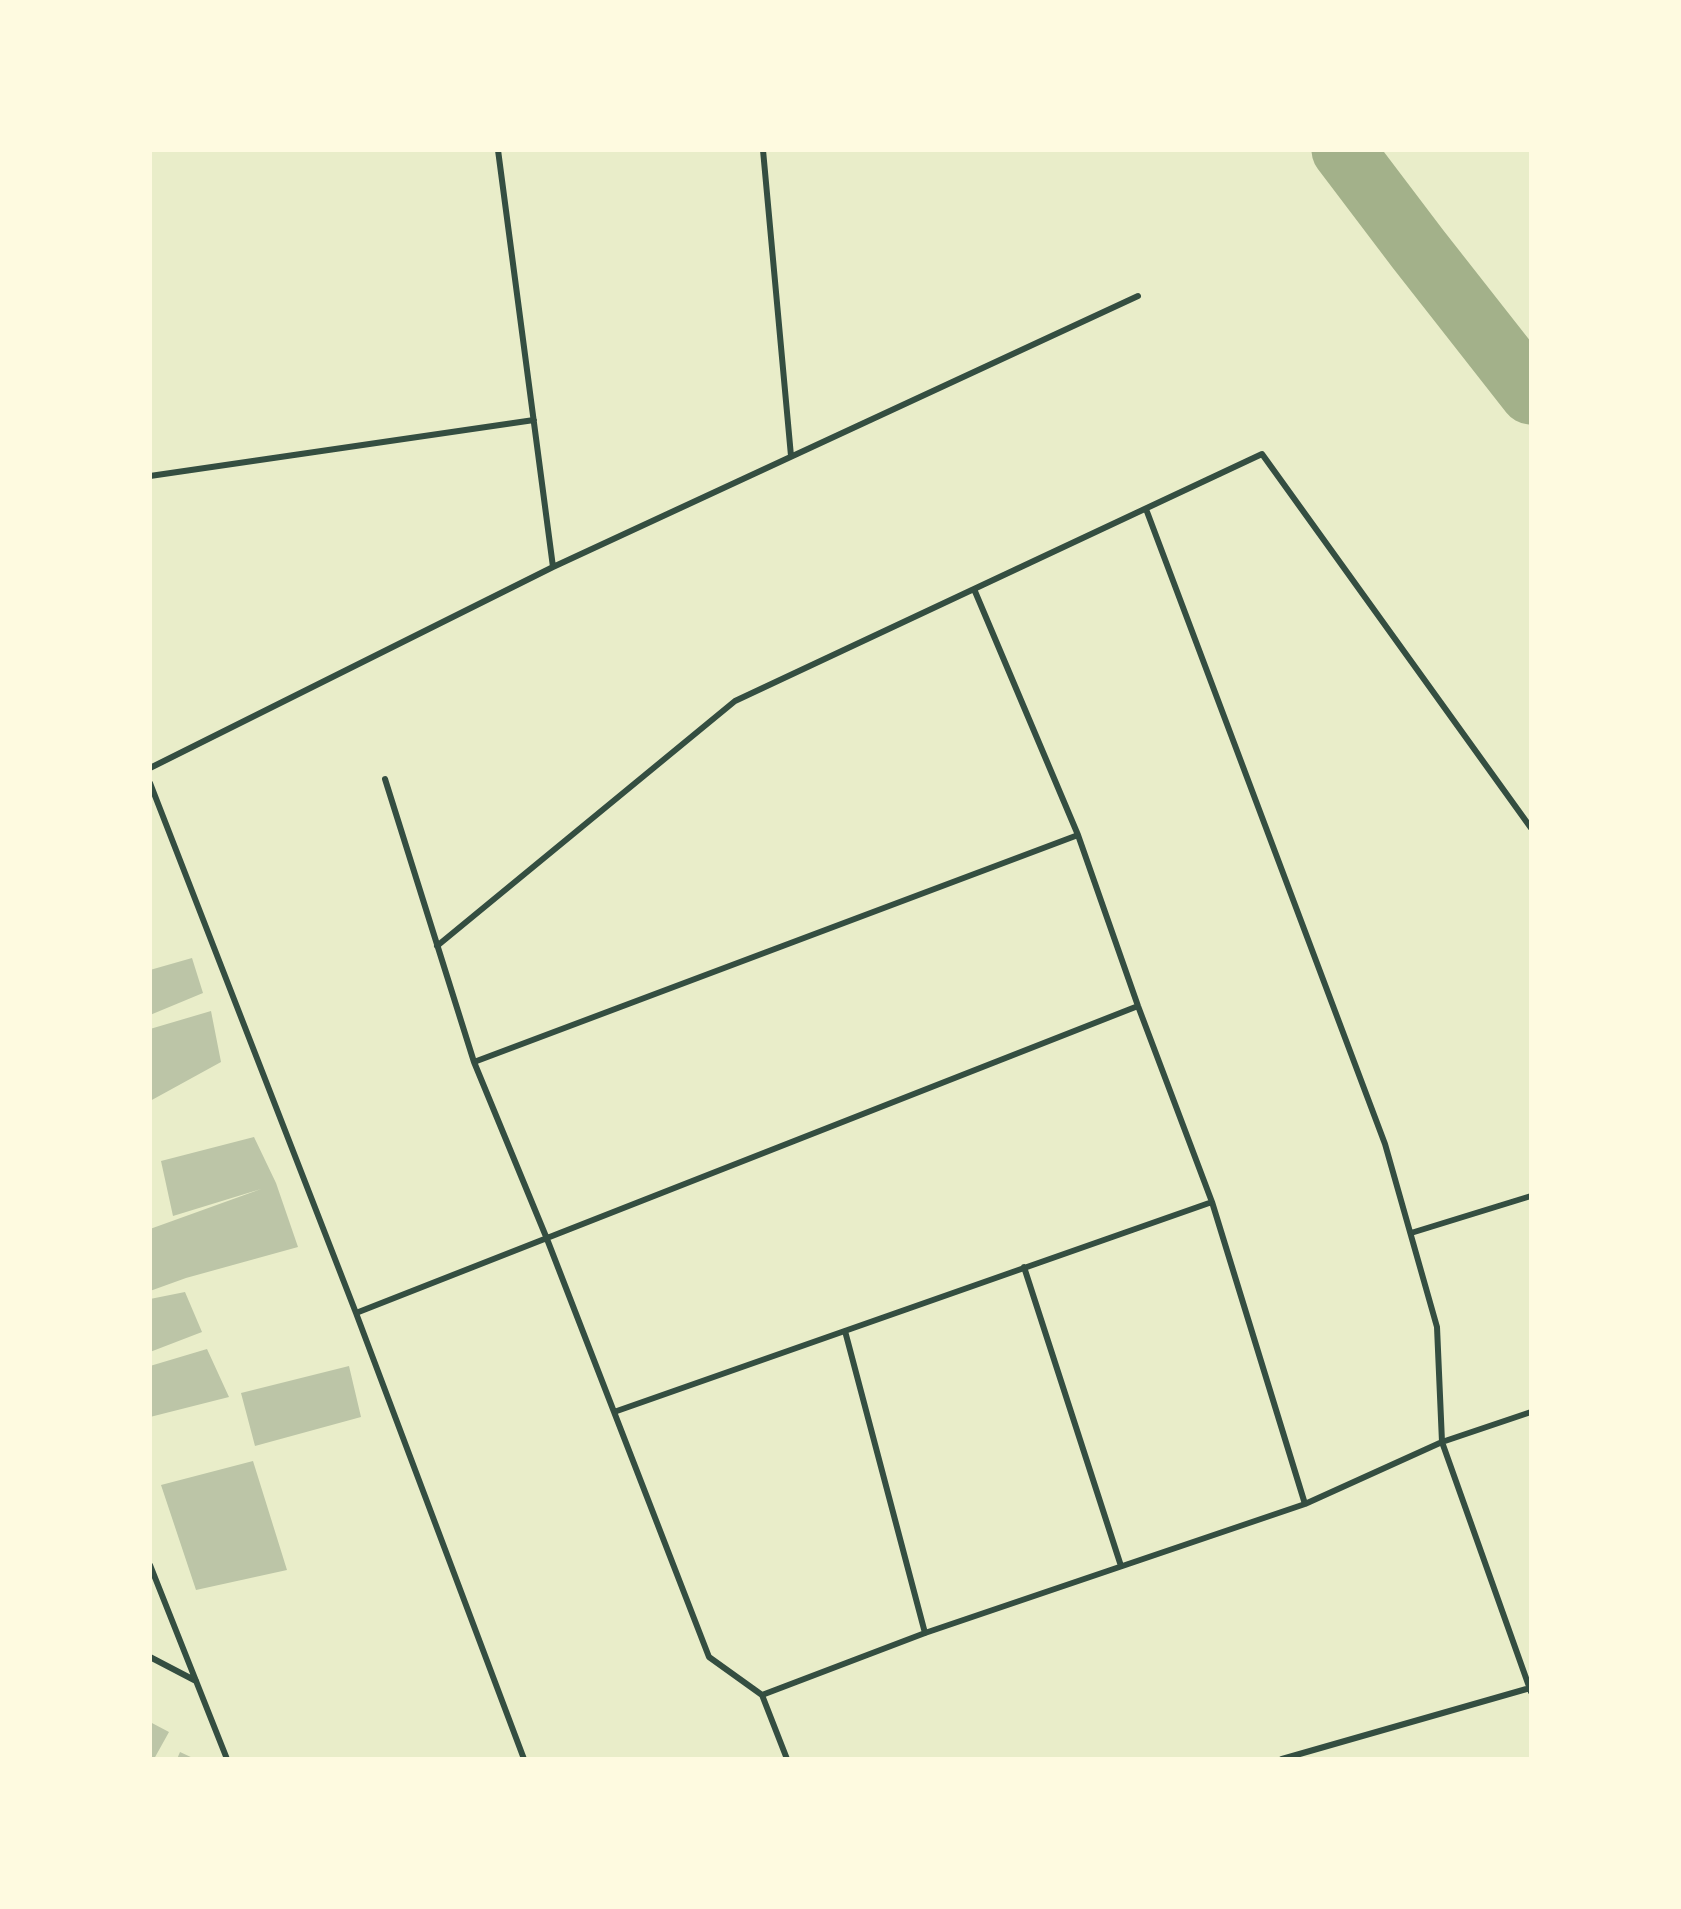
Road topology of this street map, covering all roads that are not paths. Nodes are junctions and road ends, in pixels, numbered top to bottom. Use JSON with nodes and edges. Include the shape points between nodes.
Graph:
{"nodes":[{"id":1,"x":498,"y":150,"type":"edge"},
{"id":2,"x":762,"y":150,"type":"edge"},
{"id":3,"x":1138,"y":296,"type":"dead end"},
{"id":4,"x":534,"y":420,"type":"junction"},
{"id":5,"x":791,"y":456,"type":"junction"},
{"id":6,"x":150,"y":476,"type":"edge"},
{"id":7,"x":1146,"y":509,"type":"junction"},
{"id":8,"x":553,"y":567,"type":"junction"},
{"id":9,"x":974,"y":590,"type":"junction"},
{"id":10,"x":150,"y":768,"type":"edge"},
{"id":11,"x":385,"y":779,"type":"dead end"},
{"id":12,"x":150,"y":783,"type":"edge"},
{"id":13,"x":1531,"y":828,"type":"edge"},
{"id":14,"x":1078,"y":835,"type":"junction"},
{"id":15,"x":437,"y":946,"type":"junction"},
{"id":16,"x":1138,"y":1006,"type":"junction"},
{"id":17,"x":474,"y":1062,"type":"junction"},
{"id":18,"x":1531,"y":1196,"type":"edge"},
{"id":19,"x":1212,"y":1202,"type":"junction"},
{"id":20,"x":1410,"y":1233,"type":"junction"},
{"id":21,"x":547,"y":1239,"type":"junction"},
{"id":22,"x":1024,"y":1268,"type":"junction"},
{"id":23,"x":356,"y":1313,"type":"junction"},
{"id":24,"x":845,"y":1331,"type":"junction"},
{"id":25,"x":614,"y":1412,"type":"junction"},
{"id":26,"x":1531,"y":1412,"type":"edge"},
{"id":27,"x":1442,"y":1442,"type":"junction"},
{"id":28,"x":1305,"y":1504,"type":"junction"},
{"id":29,"x":150,"y":1565,"type":"edge"},
{"id":30,"x":1121,"y":1566,"type":"junction"},
{"id":31,"x":925,"y":1633,"type":"junction"},
{"id":32,"x":150,"y":1657,"type":"edge"},
{"id":33,"x":197,"y":1682,"type":"junction"},
{"id":34,"x":1530,"y":1690,"type":"edge"},
{"id":35,"x":762,"y":1695,"type":"junction"},
{"id":36,"x":1303,"y":1756,"type":"edge"},
{"id":37,"x":226,"y":1759,"type":"edge"},
{"id":38,"x":524,"y":1759,"type":"edge"},
{"id":39,"x":787,"y":1759,"type":"edge"},
{"id":40,"x":1282,"y":1759,"type":"edge"}],
"edges":[{"from":1,"to":4,"type":"street"},
{"from":2,"to":5,"type":"street"},
{"from":3,"to":5,"type":"street"},
{"from":4,"to":6,"type":"street"},
{"from":4,"to":8,"type":"street"},
{"from":5,"to":8,"type":"street"},
{"from":7,"to":9,"type":"street"},
{"from":7,"to":13,"type":"street","via":[[1262,454]]},
{"from":7,"to":20,"type":"street","via":[[1385,1144]]},
{"from":8,"to":10,"type":"street"},
{"from":9,"to":14,"type":"street"},
{"from":9,"to":15,"type":"street","via":[[735,701]]},
{"from":11,"to":15,"type":"street"},
{"from":12,"to":23,"type":"street"},
{"from":14,"to":16,"type":"street"},
{"from":14,"to":17,"type":"street"},
{"from":15,"to":17,"type":"street"},
{"from":16,"to":19,"type":"street"},
{"from":16,"to":21,"type":"street"},
{"from":17,"to":21,"type":"street"},
{"from":18,"to":20,"type":"street"},
{"from":19,"to":22,"type":"street"},
{"from":19,"to":28,"type":"street"},
{"from":20,"to":27,"type":"street","via":[[1437,1327]]},
{"from":21,"to":23,"type":"street"},
{"from":21,"to":25,"type":"street"},
{"from":22,"to":24,"type":"street"},
{"from":22,"to":30,"type":"street"},
{"from":23,"to":38,"type":"street"},
{"from":24,"to":25,"type":"street"},
{"from":24,"to":31,"type":"street"},
{"from":25,"to":35,"type":"street","via":[[709,1657]]},
{"from":26,"to":27,"type":"street"},
{"from":27,"to":28,"type":"street"},
{"from":27,"to":34,"type":"street"},
{"from":28,"to":30,"type":"street"},
{"from":29,"to":33,"type":"street"},
{"from":30,"to":31,"type":"street"},
{"from":31,"to":35,"type":"street"},
{"from":32,"to":33,"type":"street"},
{"from":33,"to":37,"type":"street"},
{"from":34,"to":36,"type":"street"},
{"from":35,"to":39,"type":"street"},
{"from":36,"to":40,"type":"street"}]}
